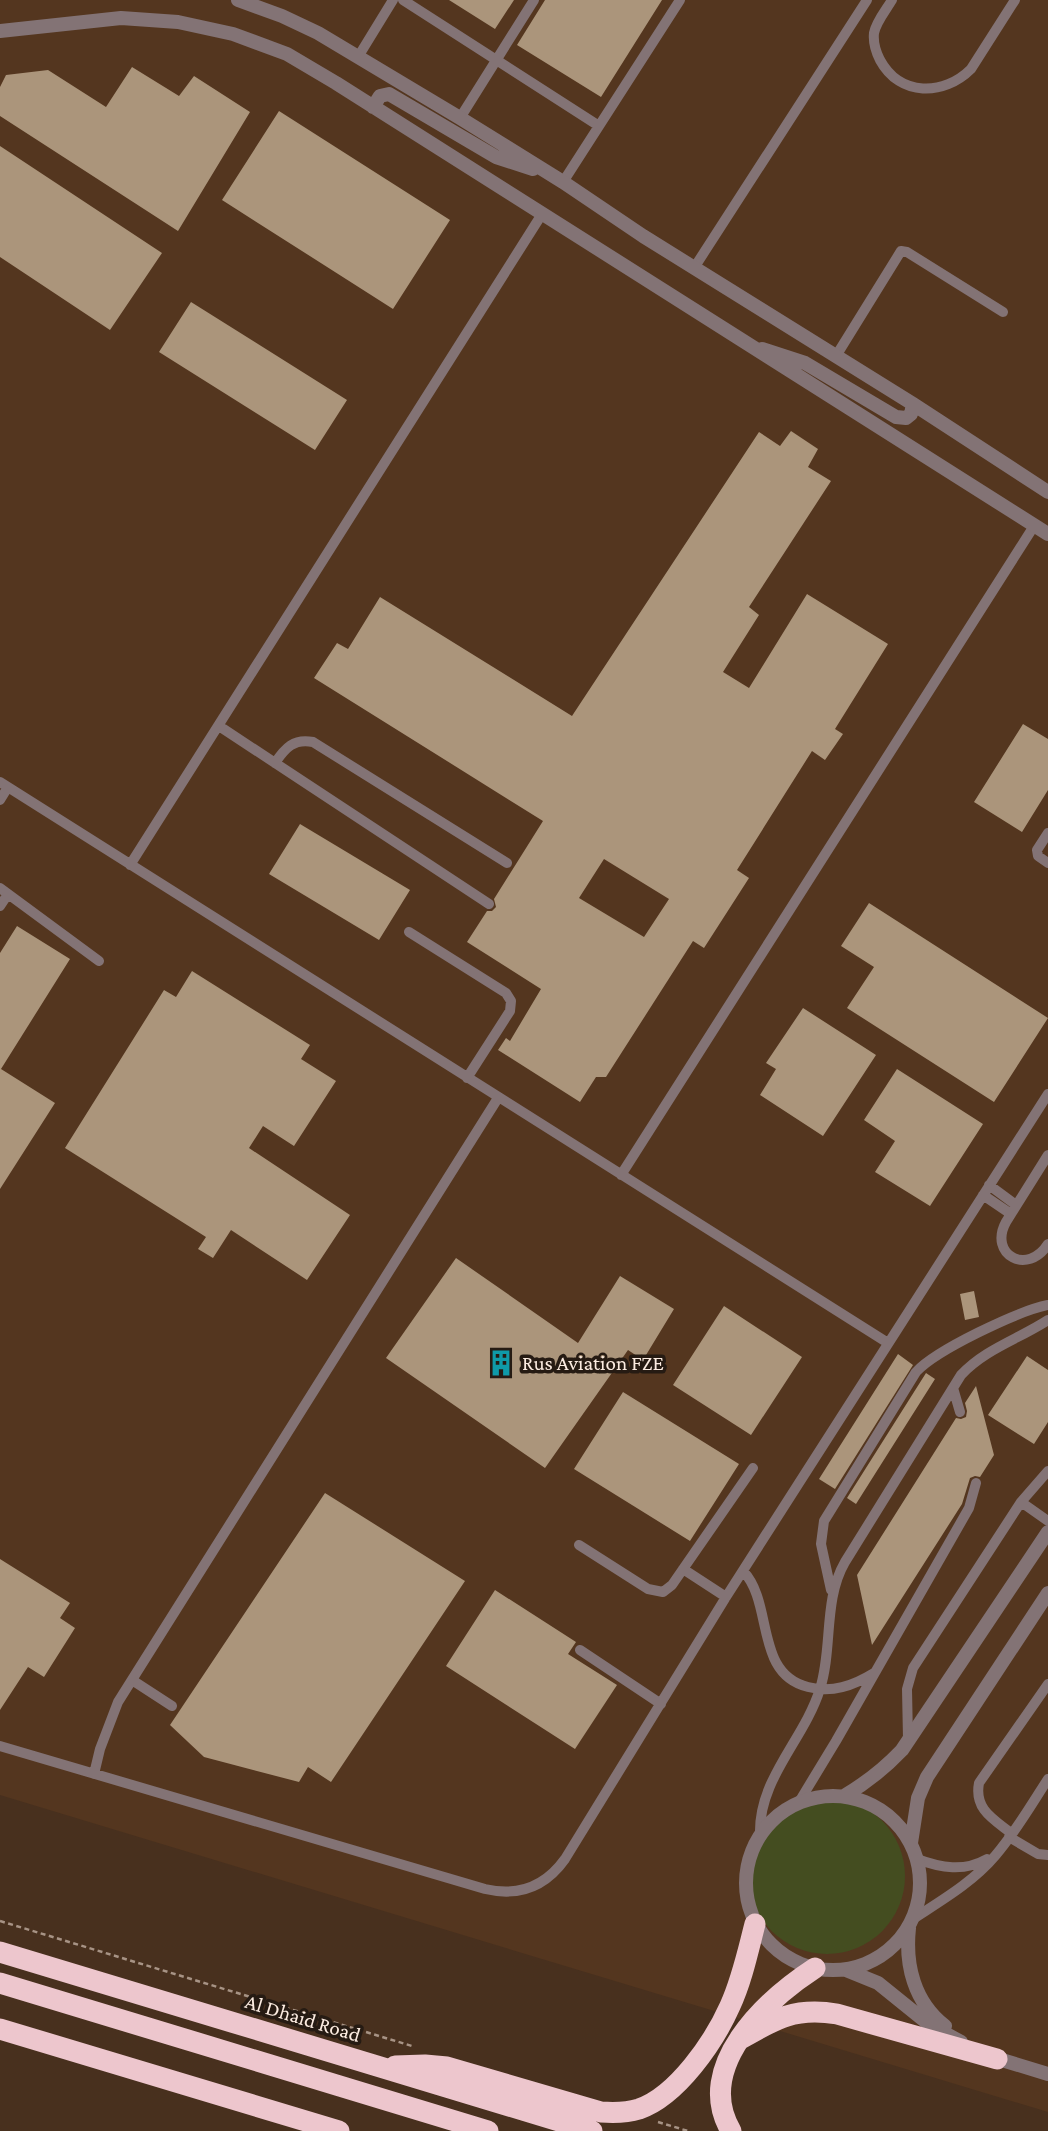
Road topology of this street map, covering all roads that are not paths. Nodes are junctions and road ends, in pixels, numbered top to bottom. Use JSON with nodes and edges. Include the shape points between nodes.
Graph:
{"nodes":[{"id":1,"x":393,"y":0,"type":"edge"},
{"id":2,"x":404,"y":0,"type":"edge"},
{"id":3,"x":534,"y":0,"type":"edge"},
{"id":4,"x":680,"y":0,"type":"edge"},
{"id":5,"x":867,"y":0,"type":"edge"},
{"id":6,"x":892,"y":0,"type":"edge"},
{"id":7,"x":1015,"y":0,"type":"edge"},
{"id":8,"x":242,"y":1,"type":"edge"},
{"id":9,"x":0,"y":31,"type":"edge"},
{"id":10,"x":358,"y":57,"type":"junction"},
{"id":11,"x":496,"y":60,"type":"junction"},
{"id":12,"x":373,"y":107,"type":"junction"},
{"id":13,"x":460,"y":118,"type":"junction"},
{"id":14,"x":599,"y":126,"type":"junction"},
{"id":15,"x":545,"y":172,"type":"junction"},
{"id":16,"x":564,"y":182,"type":"junction"},
{"id":17,"x":542,"y":214,"type":"junction"},
{"id":18,"x":694,"y":268,"type":"junction"},
{"id":19,"x":1003,"y":312,"type":"dead end"},
{"id":20,"x":754,"y":348,"type":"junction"},
{"id":21,"x":836,"y":356,"type":"junction"},
{"id":22,"x":913,"y":404,"type":"junction"},
{"id":23,"x":1048,"y":492,"type":"edge"},
{"id":24,"x":1034,"y":526,"type":"junction"},
{"id":25,"x":1048,"y":534,"type":"edge"},
{"id":26,"x":219,"y":726,"type":"junction"},
{"id":27,"x":275,"y":763,"type":"junction"},
{"id":28,"x":4,"y":785,"type":"edge"},
{"id":29,"x":0,"y":800,"type":"edge"},
{"id":30,"x":1048,"y":833,"type":"edge"},
{"id":31,"x":507,"y":863,"type":"dead end"},
{"id":32,"x":1048,"y":863,"type":"edge"},
{"id":33,"x":130,"y":865,"type":"junction"},
{"id":34,"x":4,"y":891,"type":"edge"},
{"id":35,"x":489,"y":904,"type":"dead end"},
{"id":36,"x":0,"y":906,"type":"edge"},
{"id":37,"x":409,"y":932,"type":"dead end"},
{"id":38,"x":99,"y":961,"type":"dead end"},
{"id":39,"x":467,"y":1078,"type":"junction"},
{"id":40,"x":1048,"y":1094,"type":"edge"},
{"id":41,"x":498,"y":1098,"type":"junction"},
{"id":42,"x":1048,"y":1155,"type":"edge"},
{"id":43,"x":621,"y":1175,"type":"junction"},
{"id":44,"x":989,"y":1185,"type":"junction"},
{"id":45,"x":983,"y":1195,"type":"junction"},
{"id":46,"x":1013,"y":1209,"type":"junction"},
{"id":47,"x":1048,"y":1244,"type":"edge"},
{"id":48,"x":1048,"y":1306,"type":"edge"},
{"id":49,"x":1048,"y":1320,"type":"edge"},
{"id":50,"x":888,"y":1343,"type":"junction"},
{"id":51,"x":953,"y":1388,"type":"junction"},
{"id":52,"x":960,"y":1412,"type":"dead end"},
{"id":53,"x":753,"y":1468,"type":"dead end"},
{"id":54,"x":1048,"y":1471,"type":"edge"},
{"id":55,"x":976,"y":1483,"type":"dead end"},
{"id":56,"x":1021,"y":1502,"type":"junction"},
{"id":57,"x":1048,"y":1521,"type":"edge"},
{"id":58,"x":1048,"y":1532,"type":"edge"},
{"id":59,"x":579,"y":1545,"type":"dead end"},
{"id":60,"x":684,"y":1569,"type":"junction"},
{"id":61,"x":743,"y":1571,"type":"junction"},
{"id":62,"x":1048,"y":1593,"type":"edge"},
{"id":63,"x":726,"y":1597,"type":"junction"},
{"id":64,"x":832,"y":1598,"type":"junction"},
{"id":65,"x":580,"y":1650,"type":"dead end"},
{"id":66,"x":874,"y":1673,"type":"junction"},
{"id":67,"x":132,"y":1680,"type":"junction"},
{"id":68,"x":1048,"y":1684,"type":"edge"},
{"id":69,"x":820,"y":1690,"type":"junction"},
{"id":70,"x":661,"y":1704,"type":"junction"},
{"id":71,"x":172,"y":1706,"type":"dead end"},
{"id":72,"x":908,"y":1740,"type":"junction"},
{"id":73,"x":0,"y":1746,"type":"edge"},
{"id":74,"x":94,"y":1774,"type":"junction"},
{"id":75,"x":1048,"y":1779,"type":"edge"},
{"id":76,"x":844,"y":1796,"type":"junction"},
{"id":77,"x":799,"y":1802,"type":"junction"},
{"id":78,"x":760,"y":1833,"type":"junction"},
{"id":79,"x":1010,"y":1835,"type":"junction"},
{"id":80,"x":911,"y":1843,"type":"junction"},
{"id":81,"x":997,"y":1854,"type":"junction"},
{"id":82,"x":1048,"y":1855,"type":"edge"},
{"id":83,"x":917,"y":1859,"type":"junction"},
{"id":84,"x":911,"y":1922,"type":"junction"},
{"id":85,"x":755,"y":1924,"type":"junction"},
{"id":86,"x":0,"y":1952,"type":"edge"},
{"id":87,"x":814,"y":1968,"type":"junction"},
{"id":88,"x":844,"y":1969,"type":"junction"},
{"id":89,"x":0,"y":1983,"type":"edge"},
{"id":90,"x":0,"y":2029,"type":"edge"},
{"id":91,"x":739,"y":2040,"type":"junction"},
{"id":92,"x":971,"y":2046,"type":"junction"},
{"id":93,"x":998,"y":2059,"type":"junction"},
{"id":94,"x":382,"y":2067,"type":"junction"},
{"id":95,"x":1048,"y":2074,"type":"edge"},
{"id":96,"x":330,"y":2129,"type":"edge"},
{"id":97,"x":488,"y":2131,"type":"edge"},
{"id":98,"x":592,"y":2131,"type":"edge"},
{"id":99,"x":731,"y":2131,"type":"edge"}],
"edges":[{"from":1,"to":10,"type":"lane"},
{"from":2,"to":11,"type":"lane"},
{"from":3,"to":11,"type":"lane"},
{"from":4,"to":14,"type":"lane"},
{"from":5,"to":18,"type":"lane"},
{"from":6,"to":7,"type":"lane","via":[[874,33],[878,55],[897,80],[926,89],[947,86],[964,76]]},
{"from":8,"to":10,"type":"street","via":[[318,33]]},
{"from":9,"to":12,"type":"street","via":[[121,18],[178,22],[233,34],[286,54]]},
{"from":10,"to":13,"type":"street"},
{"from":11,"to":13,"type":"lane"},
{"from":11,"to":14,"type":"lane"},
{"from":12,"to":15,"type":"street","via":[[380,96],[389,94],[496,157]]},
{"from":12,"to":17,"type":"street"},
{"from":13,"to":15,"type":"street"},
{"from":14,"to":16,"type":"lane"},
{"from":15,"to":16,"type":"street"},
{"from":16,"to":18,"type":"street"},
{"from":17,"to":20,"type":"street"},
{"from":17,"to":26,"type":"lane"},
{"from":18,"to":21,"type":"street"},
{"from":19,"to":21,"type":"lane","via":[[901,251]]},
{"from":20,"to":22,"type":"street","via":[[805,363],[896,417],[906,418]]},
{"from":20,"to":24,"type":"street"},
{"from":21,"to":22,"type":"street"},
{"from":22,"to":23,"type":"street"},
{"from":24,"to":25,"type":"street"},
{"from":24,"to":43,"type":"lane"},
{"from":26,"to":27,"type":"lane"},
{"from":26,"to":33,"type":"lane"},
{"from":27,"to":31,"type":"lane","via":[[289,745],[313,742]]},
{"from":27,"to":35,"type":"lane"},
{"from":28,"to":29,"type":"lane"},
{"from":28,"to":33,"type":"lane"},
{"from":30,"to":32,"type":"lane","via":[[1037,850]]},
{"from":33,"to":39,"type":"lane"},
{"from":34,"to":36,"type":"lane"},
{"from":34,"to":38,"type":"lane"},
{"from":37,"to":39,"type":"lane","via":[[506,993],[512,1002]]},
{"from":39,"to":41,"type":"lane"},
{"from":40,"to":44,"type":"lane"},
{"from":41,"to":43,"type":"lane"},
{"from":41,"to":67,"type":"lane"},
{"from":42,"to":46,"type":"lane"},
{"from":43,"to":50,"type":"lane"},
{"from":44,"to":45,"type":"lane"},
{"from":44,"to":46,"type":"lane"},
{"from":45,"to":46,"type":"lane"},
{"from":45,"to":50,"type":"lane"},
{"from":46,"to":47,"type":"lane","via":[[1000,1240],[1010,1256],[1029,1260],[1038,1257]]},
{"from":48,"to":64,"type":"lane","via":[[960,1342],[934,1356],[916,1373],[824,1521],[821,1544]]},
{"from":49,"to":51,"type":"lane","via":[[989,1352],[971,1365]]},
{"from":50,"to":61,"type":"lane"},
{"from":51,"to":52,"type":"lane"},
{"from":51,"to":64,"type":"lane","via":[[845,1562]]},
{"from":53,"to":60,"type":"lane"},
{"from":54,"to":56,"type":"lane"},
{"from":55,"to":66,"type":"lane","via":[[969,1508]]},
{"from":56,"to":57,"type":"lane"},
{"from":56,"to":72,"type":"lane","via":[[913,1668],[907,1689]]},
{"from":58,"to":72,"type":"street"},
{"from":59,"to":60,"type":"lane","via":[[653,1591],[668,1589]]},
{"from":60,"to":63,"type":"lane"},
{"from":61,"to":63,"type":"lane"},
{"from":61,"to":69,"type":"lane","via":[[757,1591],[774,1660],[801,1686]]},
{"from":62,"to":80,"type":"street","via":[[927,1777],[918,1798]]},
{"from":63,"to":70,"type":"lane"},
{"from":64,"to":69,"type":"lane"},
{"from":65,"to":70,"type":"lane"},
{"from":66,"to":69,"type":"lane","via":[[839,1689]]},
{"from":66,"to":77,"type":"lane"},
{"from":67,"to":71,"type":"lane"},
{"from":67,"to":74,"type":"lane","via":[[108,1725]]},
{"from":68,"to":79,"type":"lane","via":[[979,1783],[981,1807]]},
{"from":69,"to":78,"type":"lane","via":[[767,1791]]},
{"from":70,"to":74,"type":"lane","via":[[556,1871],[516,1892],[485,1889]]},
{"from":72,"to":76,"type":"street","via":[[884,1768]]},
{"from":73,"to":74,"type":"lane"},
{"from":75,"to":79,"type":"lane"},
{"from":76,"to":77,"type":"street"},
{"from":76,"to":80,"type":"street","via":[[883,1811]]},
{"from":77,"to":78,"type":"street"},
{"from":78,"to":85,"type":"street","via":[[745,1878]]},
{"from":79,"to":81,"type":"lane"},
{"from":79,"to":82,"type":"lane","via":[[1038,1854]]},
{"from":80,"to":83,"type":"street"},
{"from":81,"to":83,"type":"lane","via":[[958,1868]]},
{"from":81,"to":84,"type":"lane","via":[[970,1881]]},
{"from":83,"to":84,"type":"street","via":[[920,1889]]},
{"from":84,"to":88,"type":"street","via":[[882,1955]]},
{"from":84,"to":92,"type":"street","via":[[908,1957],[915,1988],[940,2022]]},
{"from":85,"to":87,"type":"street","via":[[780,1953]]},
{"from":85,"to":94,"type":"highway","via":[[741,1979],[717,2031],[682,2076],[640,2109],[601,2112],[447,2067]]},
{"from":86,"to":94,"type":"highway","name":"Al Dhaid Road"},
{"from":87,"to":88,"type":"street"},
{"from":87,"to":91,"type":"highway","via":[[770,2001]]},
{"from":88,"to":92,"type":"street","via":[[878,1983],[930,2025]]},
{"from":89,"to":97,"type":"highway"},
{"from":90,"to":96,"type":"highway"},
{"from":91,"to":93,"type":"highway","via":[[774,2019],[816,2010]]},
{"from":91,"to":99,"type":"highway","via":[[727,2062],[720,2093]]},
{"from":92,"to":93,"type":"street"},
{"from":93,"to":95,"type":"street"},
{"from":94,"to":98,"type":"highway","name":"Al Dhaid Road"}]}
